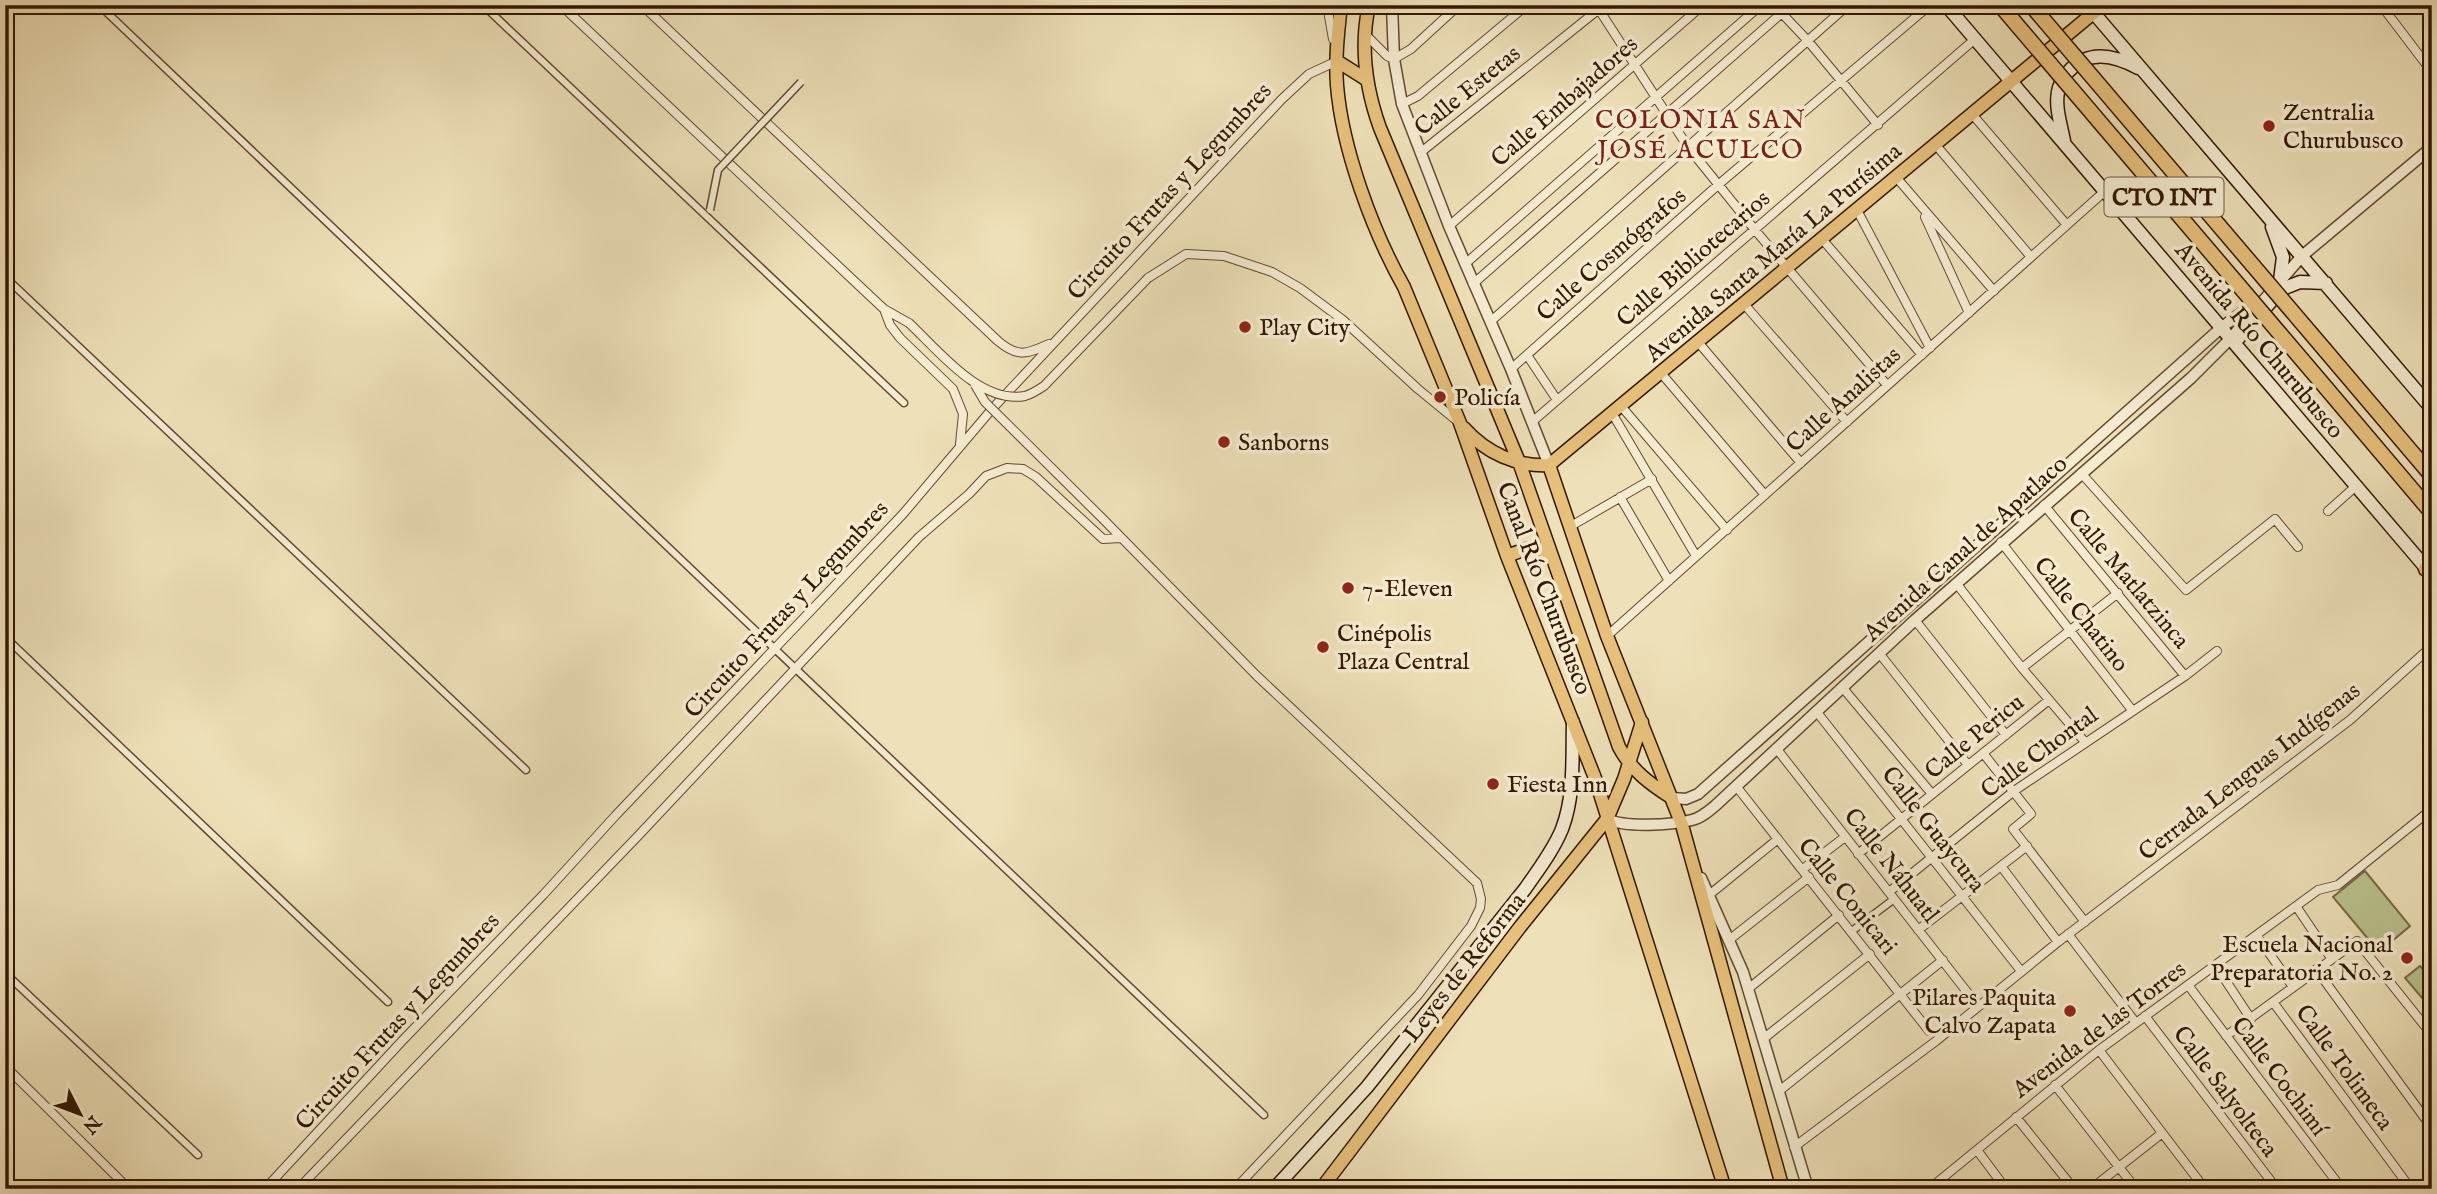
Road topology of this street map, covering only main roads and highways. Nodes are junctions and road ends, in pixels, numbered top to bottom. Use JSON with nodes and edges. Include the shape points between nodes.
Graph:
{"nodes":[{"id":1,"x":1341,"y":5,"type":"edge"},
{"id":2,"x":1369,"y":5,"type":"edge"},
{"id":3,"x":1946,"y":5,"type":"edge"},
{"id":4,"x":2000,"y":5,"type":"edge"},
{"id":5,"x":2031,"y":5,"type":"edge"},
{"id":6,"x":2095,"y":8,"type":"edge"},
{"id":7,"x":1337,"y":61,"type":"junction"},
{"id":8,"x":2144,"y":72,"type":"junction"},
{"id":9,"x":1367,"y":79,"type":"junction"},
{"id":10,"x":2011,"y":82,"type":"junction"},
{"id":11,"x":2064,"y":142,"type":"junction"},
{"id":12,"x":2266,"y":213,"type":"junction"},
{"id":13,"x":2280,"y":280,"type":"road end"},
{"id":14,"x":2326,"y":283,"type":"junction"},
{"id":15,"x":2233,"y":340,"type":"junction"},
{"id":16,"x":2432,"y":409,"type":"edge"},
{"id":17,"x":1460,"y":423,"type":"junction"},
{"id":18,"x":1519,"y":462,"type":"junction"},
{"id":19,"x":1549,"y":465,"type":"junction"},
{"id":20,"x":2432,"y":476,"type":"edge"},
{"id":21,"x":2432,"y":513,"type":"edge"},
{"id":22,"x":1507,"y":556,"type":"junction"},
{"id":23,"x":1555,"y":562,"type":"junction"},
{"id":24,"x":2430,"y":573,"type":"edge"},
{"id":25,"x":1573,"y":718,"type":"junction"},
{"id":26,"x":1642,"y":722,"type":"junction"},
{"id":27,"x":1630,"y":765,"type":"junction"},
{"id":28,"x":1672,"y":798,"type":"junction"},
{"id":29,"x":1607,"y":818,"type":"junction"},
{"id":30,"x":1275,"y":1189,"type":"edge"},
{"id":31,"x":1321,"y":1189,"type":"edge"},
{"id":32,"x":1725,"y":1189,"type":"edge"},
{"id":33,"x":1783,"y":1189,"type":"edge"}],
"edges":[{"from":1,"to":7,"type":"main road","name":"Canal Río Churubusco"},
{"from":2,"to":9,"type":"main road","name":"Canal Río Churubusco"},
{"from":3,"to":10,"type":"main road","name":"Avenida Río Churubusco","number":"CTO INT"},
{"from":4,"to":21,"type":"highway","number":"CTO INT","bridge":true},
{"from":5,"to":20,"type":"highway","number":"CTO INT","bridge":true},
{"from":6,"to":8,"type":"main road","number":"CTO INT"},
{"from":6,"to":10,"type":"main road","name":"Avenida Santa María La Purísima"},
{"from":7,"to":9,"type":"main road"},
{"from":7,"to":17,"type":"main road","name":"Canal Río Churubusco","via":[[1341,114],[1358,180]]},
{"from":8,"to":11,"type":"main road","via":[[2103,56],[2088,58],[2071,69],[2057,96]]},
{"from":8,"to":12,"type":"main road","number":"CTO INT"},
{"from":9,"to":18,"type":"main road","name":"Canal Río Churubusco","via":[[1380,128]]},
{"from":10,"to":11,"type":"main road","name":"Avenida Río Churubusco","number":"CTO INT"},
{"from":10,"to":19,"type":"main road","name":"Avenida Santa María La Purísima"},
{"from":11,"to":15,"type":"main road","name":"Avenida Río Churubusco","number":"CTO INT"},
{"from":12,"to":13,"type":"main road","via":[[2283,257]]},
{"from":12,"to":14,"type":"main road","number":"CTO INT"},
{"from":14,"to":15,"type":"main road","via":[[2300,282],[2282,289]]},
{"from":14,"to":16,"type":"main road","number":"CTO INT"},
{"from":15,"to":24,"type":"main road","name":"Avenida Río Churubusco","number":"CTO INT"},
{"from":17,"to":18,"type":"main road","via":[[1487,448]]},
{"from":17,"to":22,"type":"main road","name":"Canal Río Churubusco"},
{"from":18,"to":19,"type":"main road"},
{"from":18,"to":23,"type":"main road","name":"Canal Río Churubusco"},
{"from":19,"to":26,"type":"main road","name":"Canal Río Churubusco","via":[[1607,636]]},
{"from":22,"to":23,"type":"main road","via":[[1535,547]]},
{"from":22,"to":25,"type":"main road","name":"Canal Río Churubusco"},
{"from":23,"to":27,"type":"main road","name":"Canal Río Churubusco","via":[[1616,738]]},
{"from":25,"to":29,"type":"main road","name":"Canal Río Churubusco"},
{"from":25,"to":30,"type":"main road","via":[[1568,807],[1546,859],[1367,1087]]},
{"from":26,"to":27,"type":"main road","name":"Leyes de Reforma"},
{"from":26,"to":28,"type":"main road","name":"Canal Río Churubusco"},
{"from":27,"to":28,"type":"main road","name":"Canal Río Churubusco"},
{"from":27,"to":29,"type":"main road","name":"Leyes de Reforma"},
{"from":28,"to":33,"type":"main road","name":"Canal Río Churubusco"},
{"from":29,"to":31,"type":"main road","name":"Leyes de Reforma"},
{"from":29,"to":32,"type":"main road","name":"Canal Río Churubusco"}]}
